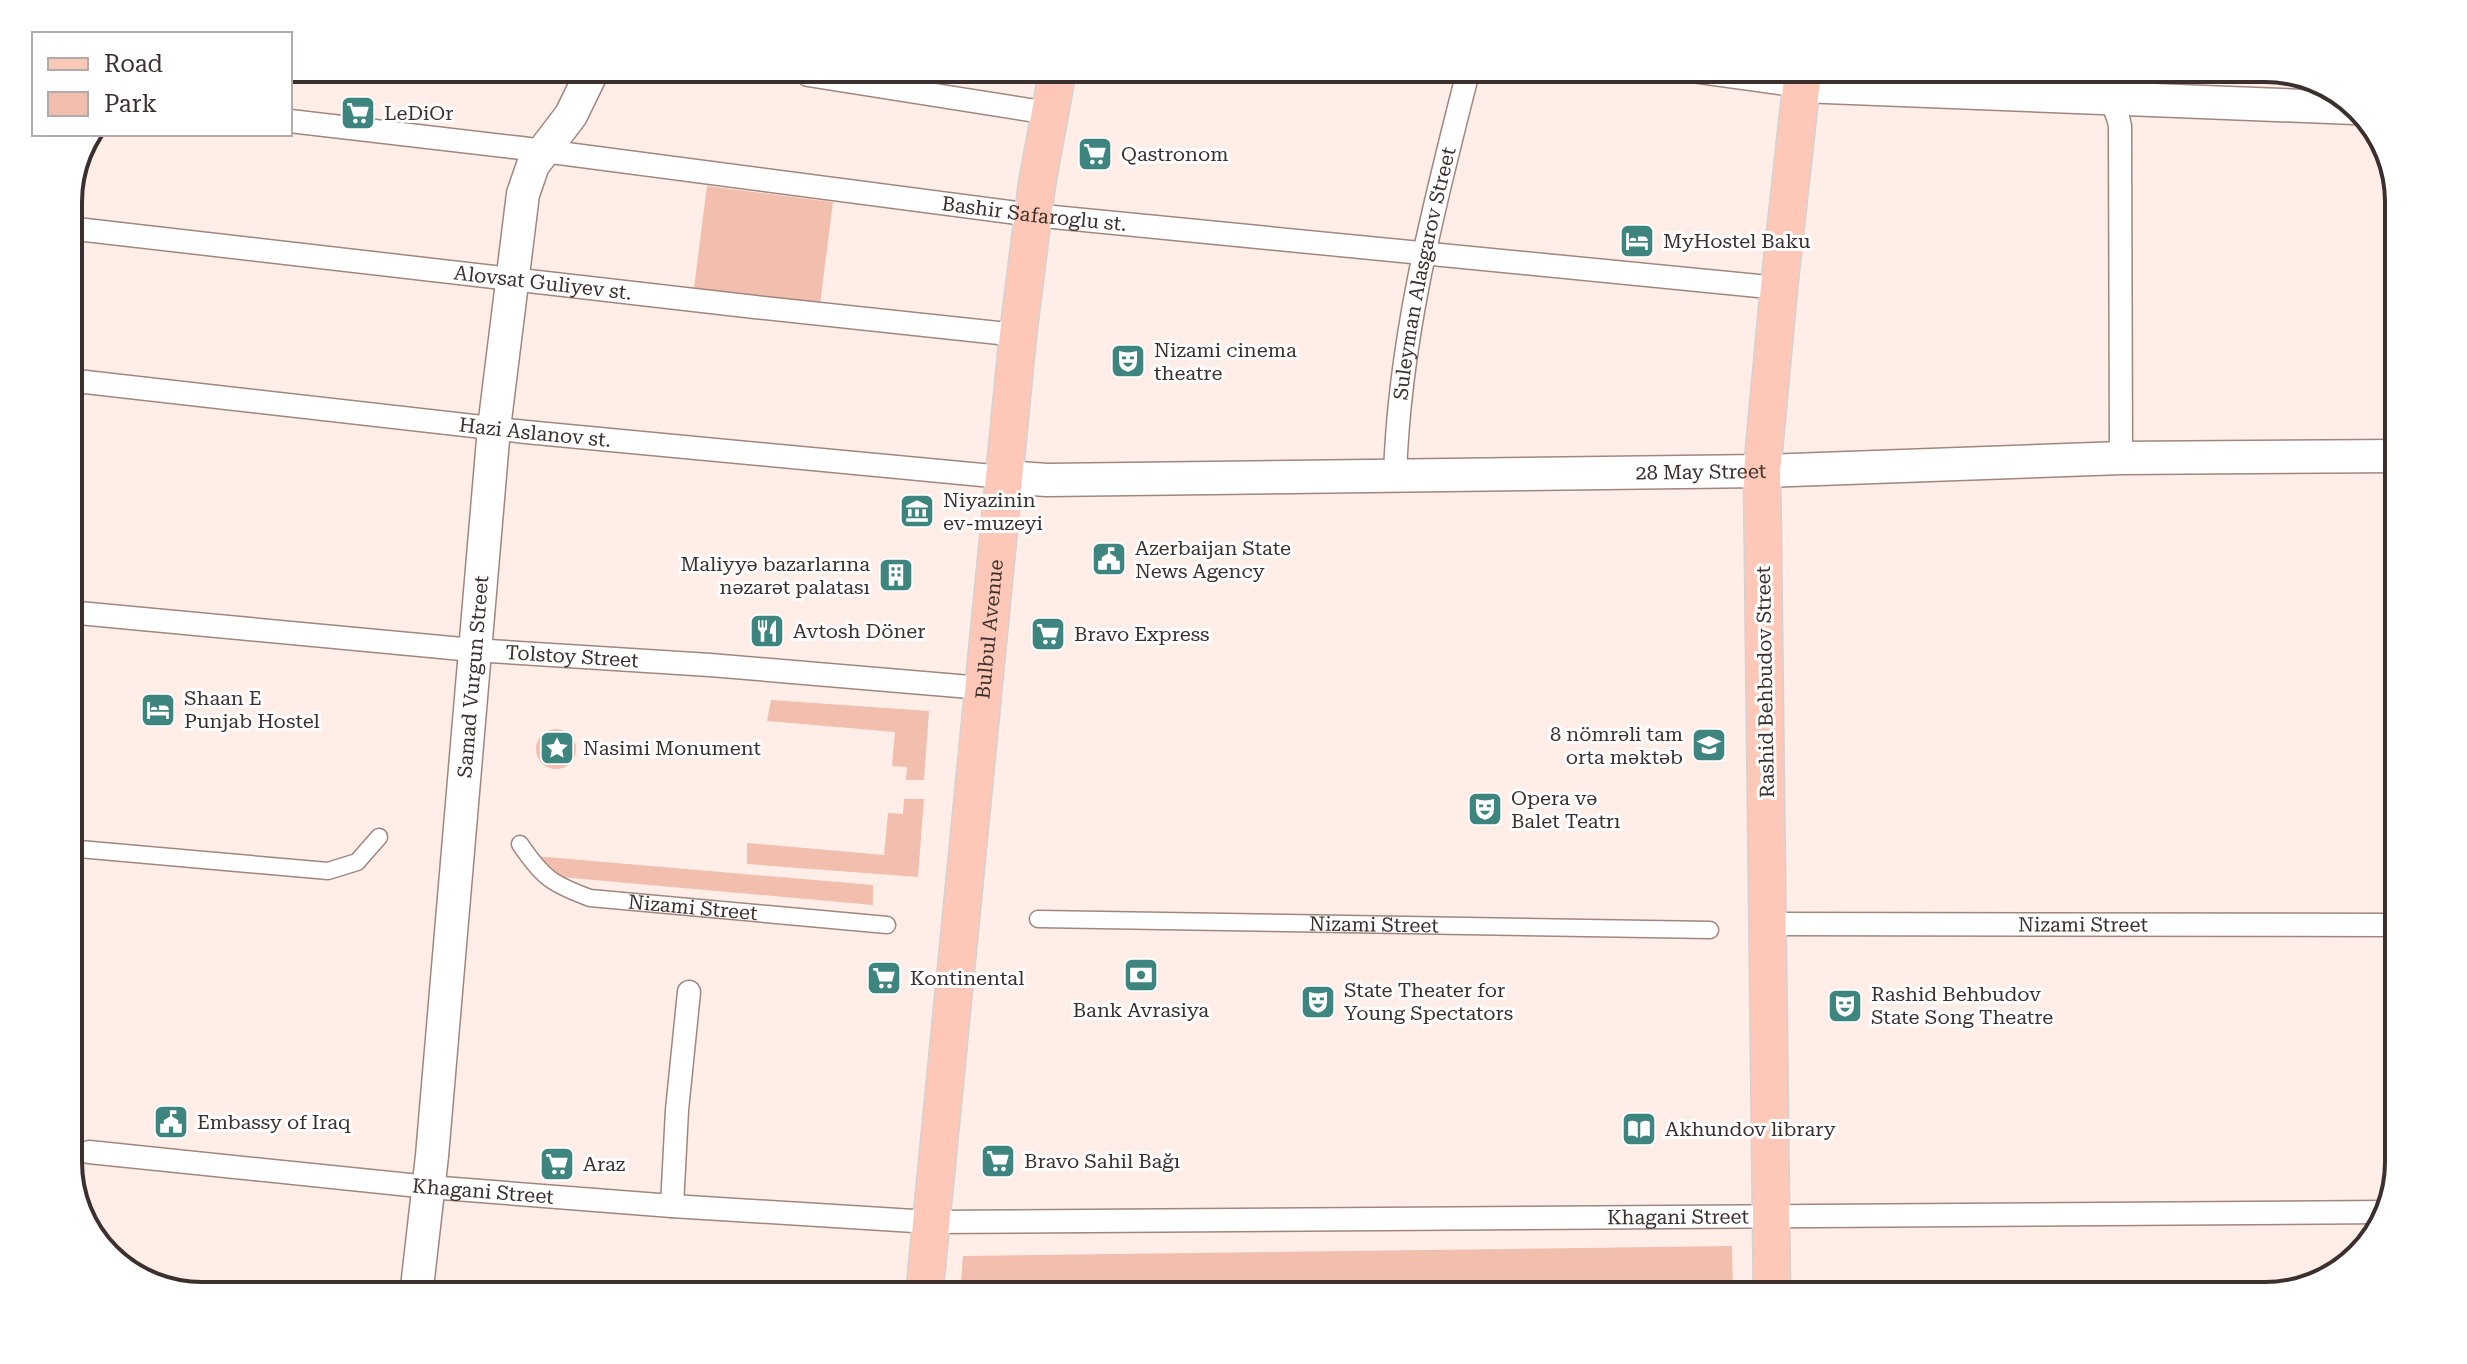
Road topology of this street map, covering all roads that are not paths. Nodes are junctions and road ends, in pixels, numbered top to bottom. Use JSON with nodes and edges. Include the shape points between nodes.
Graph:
{"nodes":[{"id":1,"x":587,"y":82,"type":"edge"},
{"id":2,"x":852,"y":82,"type":"edge"},
{"id":3,"x":1055,"y":82,"type":"edge"},
{"id":4,"x":1466,"y":82,"type":"edge"},
{"id":5,"x":1802,"y":82,"type":"edge"},
{"id":6,"x":1864,"y":82,"type":"edge"},
{"id":7,"x":2100,"y":82,"type":"edge"},
{"id":8,"x":2110,"y":98,"type":"junction"},
{"id":9,"x":2338,"y":107,"type":"edge"},
{"id":10,"x":1049,"y":113,"type":"junction"},
{"id":11,"x":292,"y":121,"type":"edge"},
{"id":12,"x":542,"y":151,"type":"junction"},
{"id":13,"x":1033,"y":215,"type":"junction"},
{"id":14,"x":82,"y":230,"type":"edge"},
{"id":15,"x":1423,"y":253,"type":"junction"},
{"id":16,"x":512,"y":279,"type":"junction"},
{"id":17,"x":1779,"y":288,"type":"junction"},
{"id":18,"x":1018,"y":335,"type":"junction"},
{"id":19,"x":82,"y":382,"type":"edge"},
{"id":20,"x":494,"y":428,"type":"junction"},
{"id":21,"x":2385,"y":456,"type":"edge"},
{"id":22,"x":2121,"y":458,"type":"junction"},
{"id":23,"x":1762,"y":471,"type":"junction"},
{"id":24,"x":1003,"y":477,"type":"junction"},
{"id":25,"x":1395,"y":477,"type":"junction"},
{"id":26,"x":82,"y":613,"type":"edge"},
{"id":27,"x":473,"y":650,"type":"junction"},
{"id":28,"x":982,"y":688,"type":"junction"},
{"id":29,"x":379,"y":837,"type":"dead end"},
{"id":30,"x":520,"y":844,"type":"dead end"},
{"id":31,"x":82,"y":849,"type":"edge"},
{"id":32,"x":1038,"y":919,"type":"dead end"},
{"id":33,"x":1769,"y":924,"type":"junction"},
{"id":34,"x":887,"y":925,"type":"dead end"},
{"id":35,"x":2385,"y":925,"type":"edge"},
{"id":36,"x":1710,"y":930,"type":"dead end"},
{"id":37,"x":689,"y":992,"type":"dead end"},
{"id":38,"x":82,"y":1151,"type":"edge"},
{"id":39,"x":429,"y":1187,"type":"junction"},
{"id":40,"x":672,"y":1206,"type":"junction"},
{"id":41,"x":2374,"y":1212,"type":"edge"},
{"id":42,"x":1772,"y":1215,"type":"junction"},
{"id":43,"x":918,"y":1230,"type":"junction"},
{"id":44,"x":418,"y":1282,"type":"edge"},
{"id":45,"x":923,"y":1282,"type":"edge"},
{"id":46,"x":1772,"y":1282,"type":"edge"}],
"edges":[{"from":1,"to":12,"type":"main road","name":"Samad Vurgun Street","via":[[571,115]]},
{"from":2,"to":10,"type":"street"},
{"from":3,"to":10,"type":"main road","name":"Bulbul Avenue"},
{"from":4,"to":15,"type":"street","name":"Suleyman Alasgarov Street"},
{"from":5,"to":17,"type":"main road","name":"Rashid Behbudov Street"},
{"from":6,"to":8,"type":"main road"},
{"from":7,"to":8,"type":"street"},
{"from":8,"to":9,"type":"main road"},
{"from":8,"to":22,"type":"street","via":[[2120,126]]},
{"from":10,"to":13,"type":"main road","name":"Bulbul Avenue"},
{"from":11,"to":12,"type":"street","name":"Bashir Safaroglu st."},
{"from":12,"to":13,"type":"street","name":"Bashir Safaroglu st."},
{"from":12,"to":16,"type":"main road","name":"Samad Vurgun Street","via":[[523,194]]},
{"from":13,"to":15,"type":"street","name":"Bashir Safaroglu st."},
{"from":13,"to":18,"type":"main road","name":"Bulbul Avenue"},
{"from":14,"to":16,"type":"street","name":"Alovsat Guliyev st."},
{"from":15,"to":17,"type":"street","name":"Bashir Safaroglu st."},
{"from":15,"to":25,"type":"street","name":"Suleyman Alasgarov Street","via":[[1399,396]]},
{"from":16,"to":18,"type":"street","name":"Alovsat Guliyev st."},
{"from":16,"to":20,"type":"main road","name":"Samad Vurgun Street"},
{"from":17,"to":23,"type":"main road","name":"Rashid Behbudov Street"},
{"from":18,"to":24,"type":"main road","name":"Bulbul Avenue"},
{"from":19,"to":20,"type":"street","name":"Hazi Aslanov st."},
{"from":20,"to":24,"type":"street","name":"Hazi Aslanov st."},
{"from":20,"to":27,"type":"main road","name":"Samad Vurgun Street"},
{"from":21,"to":22,"type":"main road","name":"28 May Street"},
{"from":22,"to":23,"type":"main road","name":"28 May Street"},
{"from":23,"to":25,"type":"main road","name":"28 May Street"},
{"from":23,"to":33,"type":"main road","name":"Rashid Behbudov Street"},
{"from":24,"to":25,"type":"main road","name":"28 May Street"},
{"from":24,"to":28,"type":"main road","name":"Bulbul Avenue"},
{"from":26,"to":27,"type":"street","name":"Tolstoy Street"},
{"from":27,"to":28,"type":"street","name":"Tolstoy Street"},
{"from":27,"to":39,"type":"main road","name":"Samad Vurgun Street"},
{"from":28,"to":43,"type":"main road","name":"Bulbul Avenue","via":[[934,1185]]},
{"from":29,"to":31,"type":"street","via":[[357,862],[328,871]]},
{"from":30,"to":34,"type":"street","name":"Nizami Street","via":[[538,871],[558,887],[590,898]]},
{"from":32,"to":36,"type":"street","name":"Nizami Street"},
{"from":33,"to":35,"type":"street","name":"Nizami Street"},
{"from":33,"to":42,"type":"main road","name":"Rashid Behbudov Street"},
{"from":37,"to":40,"type":"street"},
{"from":38,"to":39,"type":"street","name":"Khagani Street"},
{"from":39,"to":40,"type":"street","name":"Khagani Street"},
{"from":39,"to":44,"type":"main road","name":"Samad Vurgun Street"},
{"from":40,"to":43,"type":"street","name":"Khagani Street"},
{"from":41,"to":42,"type":"street","name":"Khagani Street"},
{"from":42,"to":43,"type":"street","name":"Khagani Street","via":[[971,1223]]},
{"from":42,"to":46,"type":"main road","name":"Rashid Behbudov Street"},
{"from":43,"to":45,"type":"main road"}]}
